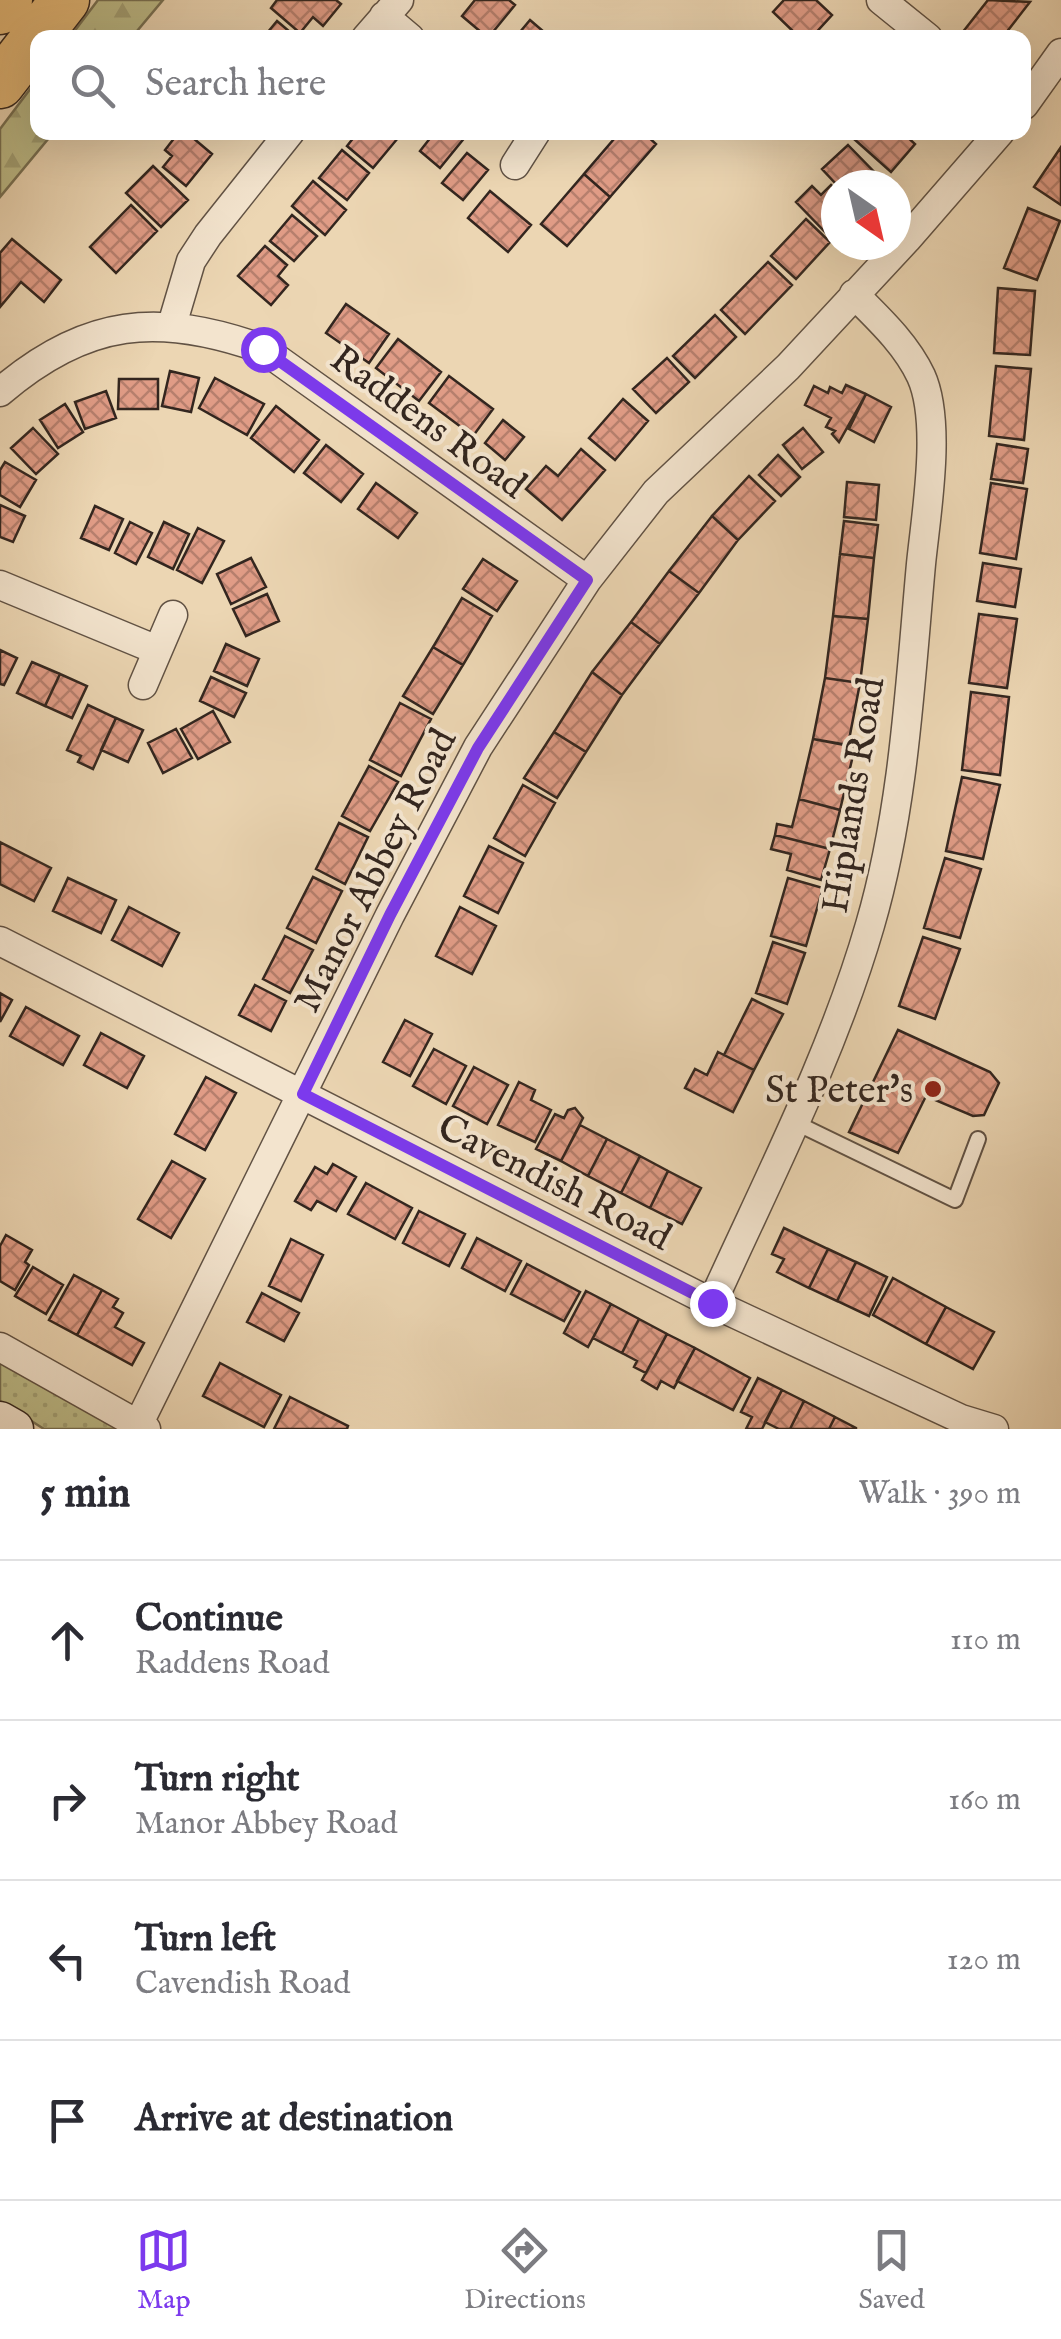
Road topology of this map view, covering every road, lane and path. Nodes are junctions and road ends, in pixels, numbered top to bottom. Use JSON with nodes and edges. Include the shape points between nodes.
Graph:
{"nodes":[{"id":1,"x":8,"y":0,"type":"edge"},
{"id":2,"x":65,"y":0,"type":"edge"},
{"id":3,"x":881,"y":0,"type":"edge"},
{"id":4,"x":0,"y":10,"type":"edge"},
{"id":5,"x":42,"y":30,"type":"edge"},
{"id":6,"x":918,"y":30,"type":"edge"},
{"id":7,"x":30,"y":45,"type":"edge"},
{"id":8,"x":1061,"y":54,"type":"edge"},
{"id":9,"x":0,"y":84,"type":"edge"},
{"id":10,"x":1031,"y":95,"type":"edge"},
{"id":11,"x":284,"y":140,"type":"edge"},
{"id":12,"x":529,"y":140,"type":"edge"},
{"id":13,"x":993,"y":140,"type":"edge"},
{"id":14,"x":515,"y":165,"type":"dead end"},
{"id":15,"x":854,"y":294,"type":"junction"},
{"id":16,"x":172,"y":325,"type":"junction"},
{"id":17,"x":0,"y":392,"type":"edge"},
{"id":18,"x":587,"y":580,"type":"junction"},
{"id":19,"x":0,"y":584,"type":"edge"},
{"id":20,"x":172,"y":614,"type":"dead end"},
{"id":21,"x":157,"y":650,"type":"junction"},
{"id":22,"x":143,"y":685,"type":"dead end"},
{"id":23,"x":0,"y":941,"type":"edge"},
{"id":24,"x":303,"y":1094,"type":"junction"},
{"id":25,"x":793,"y":1122,"type":"junction"},
{"id":26,"x":978,"y":1139,"type":"dead end"},
{"id":27,"x":712,"y":1303,"type":"junction"},
{"id":28,"x":0,"y":1347,"type":"edge"},
{"id":29,"x":0,"y":1421,"type":"edge"},
{"id":30,"x":140,"y":1428,"type":"edge"},
{"id":31,"x":14,"y":1429,"type":"edge"},
{"id":32,"x":994,"y":1429,"type":"edge"}],
"edges":[{"from":1,"to":4,"type":"highway"},
{"from":2,"to":5,"type":"highway"},
{"from":3,"to":6,"type":"street"},
{"from":7,"to":9,"type":"highway"},
{"from":8,"to":10,"type":"street"},
{"from":11,"to":16,"type":"street","via":[[191,262]]},
{"from":12,"to":14,"type":"street"},
{"from":13,"to":15,"type":"street","name":"Manor Abbey Road"},
{"from":15,"to":18,"type":"street","name":"Manor Abbey Road","via":[[656,492]]},
{"from":15,"to":25,"type":"street","name":"Hiplands Road","via":[[895,335],[922,377],[931,458],[903,752],[871,922],[837,1025]]},
{"from":16,"to":17,"type":"street","name":"Raddens Road","via":[[124,326],[75,344]]},
{"from":16,"to":18,"type":"street","name":"Raddens Road","via":[[263,349]]},
{"from":18,"to":24,"type":"street","name":"Manor Abbey Road","via":[[478,748]]},
{"from":19,"to":21,"type":"street"},
{"from":20,"to":21,"type":"street"},
{"from":21,"to":22,"type":"street"},
{"from":23,"to":24,"type":"street"},
{"from":24,"to":27,"type":"street","name":"Cavendish Road"},
{"from":24,"to":30,"type":"street","name":"Manor Abbey Road"},
{"from":25,"to":26,"type":"lane","via":[[955,1200]]},
{"from":25,"to":27,"type":"street","name":"Hiplands Road"},
{"from":27,"to":32,"type":"street","name":"Cavendish Road"},
{"from":28,"to":30,"type":"street"},
{"from":29,"to":31,"type":"street"}]}
